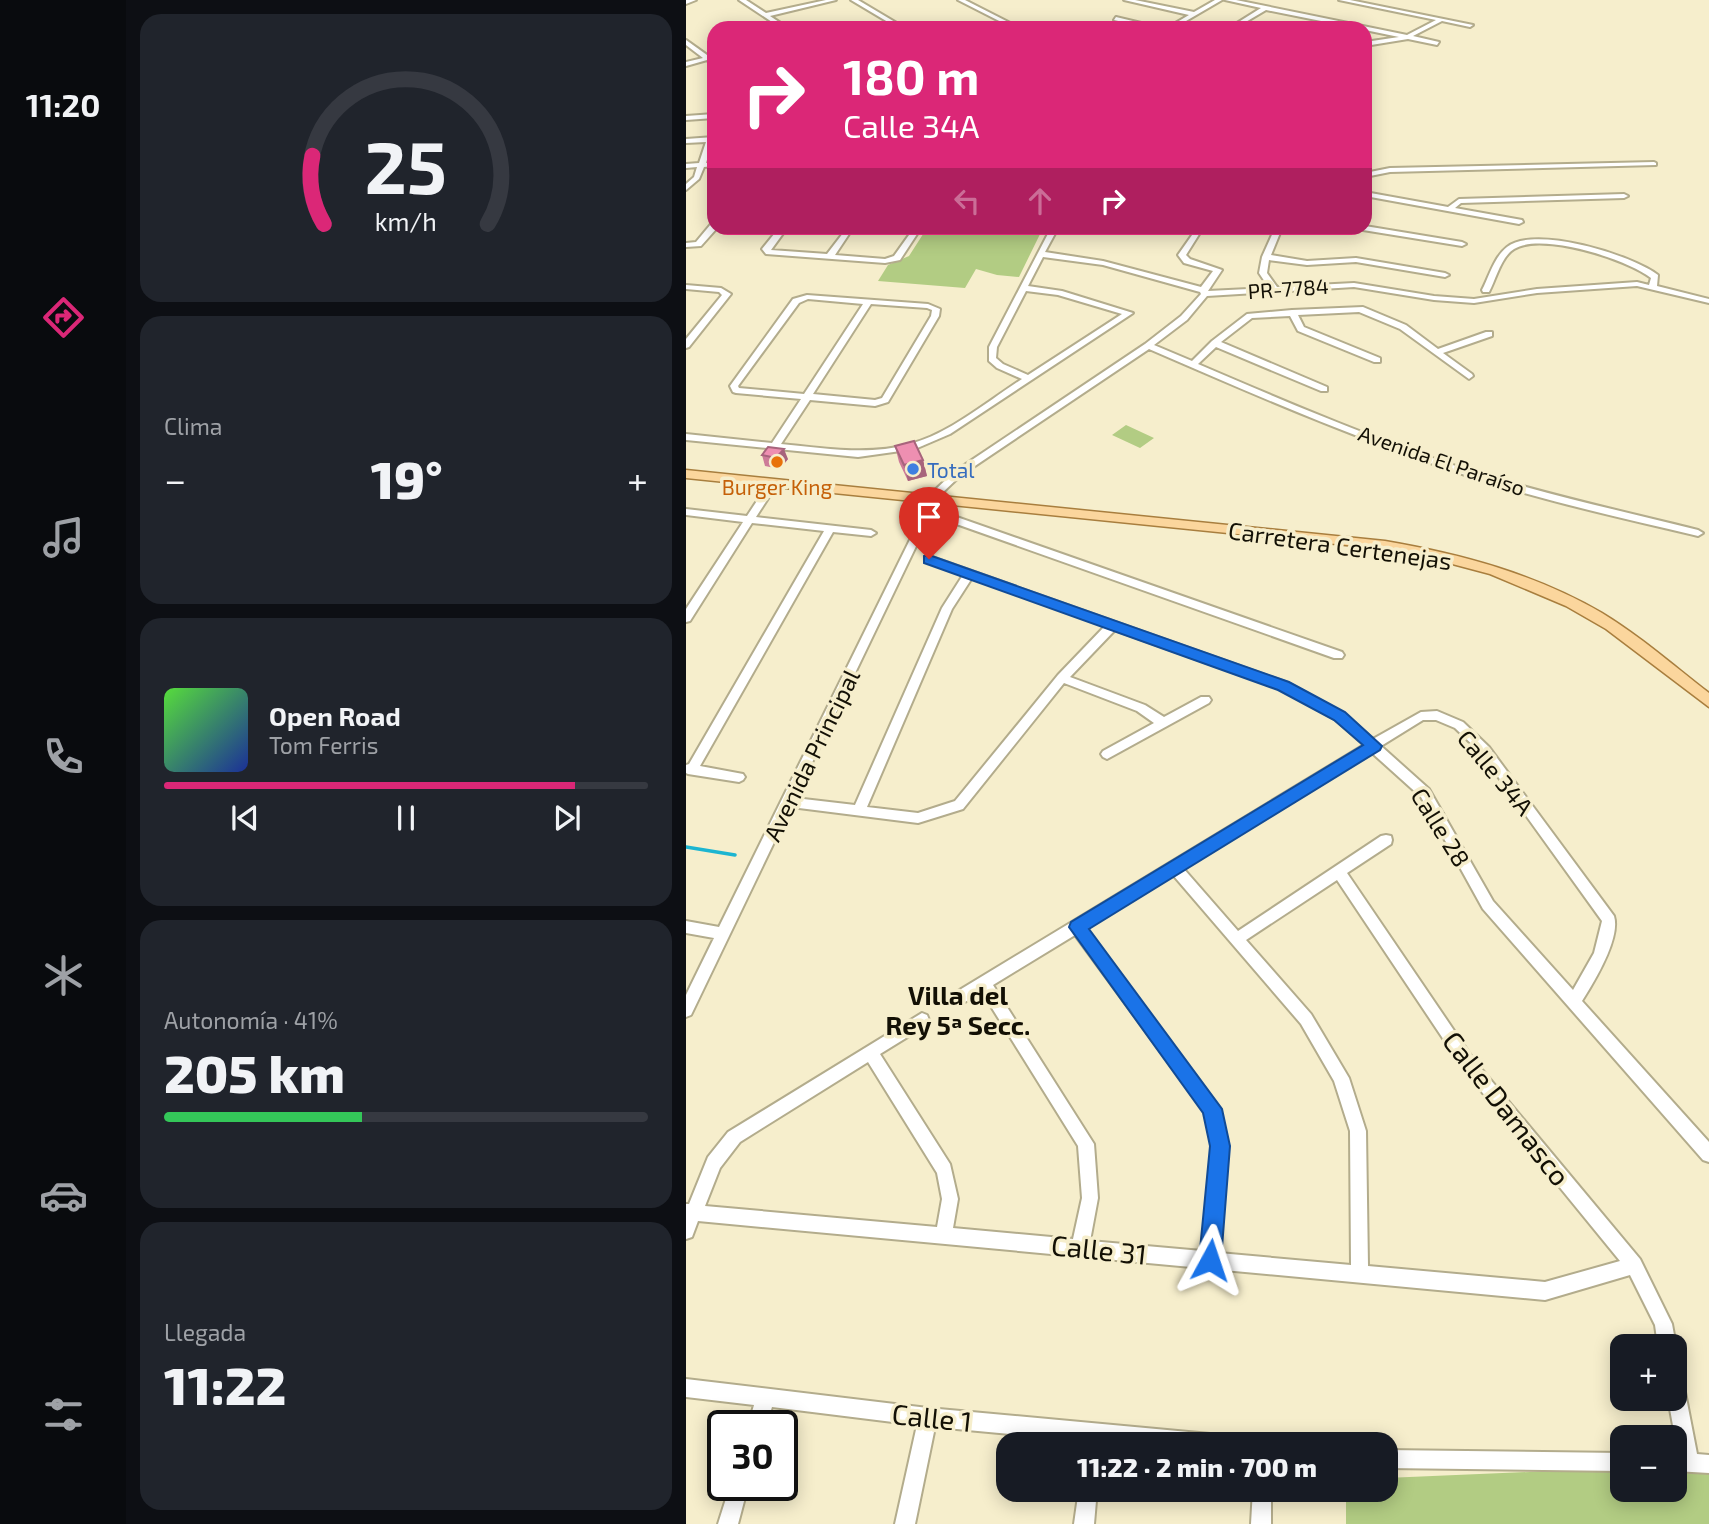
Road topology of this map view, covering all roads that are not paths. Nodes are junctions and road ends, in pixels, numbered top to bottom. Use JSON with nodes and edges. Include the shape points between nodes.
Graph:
{"nodes":[{"id":1,"x":693,"y":0,"type":"edge"},
{"id":2,"x":742,"y":0,"type":"edge"},
{"id":3,"x":833,"y":0,"type":"edge"},
{"id":4,"x":854,"y":0,"type":"edge"},
{"id":5,"x":961,"y":0,"type":"edge"},
{"id":6,"x":1127,"y":0,"type":"edge"},
{"id":7,"x":1219,"y":0,"type":"edge"},
{"id":8,"x":1227,"y":0,"type":"edge"},
{"id":9,"x":1342,"y":0,"type":"edge"},
{"id":10,"x":686,"y":2,"type":"edge"},
{"id":11,"x":1265,"y":8,"type":"junction"},
{"id":12,"x":1194,"y":14,"type":"junction"},
{"id":13,"x":766,"y":15,"type":"junction"},
{"id":14,"x":1116,"y":19,"type":"dead end"},
{"id":15,"x":1441,"y":19,"type":"junction"},
{"id":16,"x":775,"y":21,"type":"edge"},
{"id":17,"x":890,"y":21,"type":"edge"},
{"id":18,"x":1003,"y":21,"type":"edge"},
{"id":19,"x":1125,"y":21,"type":"edge"},
{"id":20,"x":1182,"y":21,"type":"edge"},
{"id":21,"x":1244,"y":21,"type":"edge"},
{"id":22,"x":1329,"y":21,"type":"edge"},
{"id":23,"x":1470,"y":25,"type":"dead end"},
{"id":24,"x":1372,"y":30,"type":"edge"},
{"id":25,"x":1408,"y":37,"type":"junction"},
{"id":26,"x":686,"y":41,"type":"edge"},
{"id":27,"x":1372,"y":43,"type":"edge"},
{"id":28,"x":1437,"y":43,"type":"dead end"},
{"id":29,"x":707,"y":57,"type":"edge"},
{"id":30,"x":707,"y":59,"type":"edge"},
{"id":31,"x":686,"y":64,"type":"edge"},
{"id":32,"x":707,"y":116,"type":"edge"},
{"id":33,"x":686,"y":118,"type":"edge"},
{"id":34,"x":707,"y":139,"type":"edge"},
{"id":35,"x":686,"y":141,"type":"edge"},
{"id":36,"x":707,"y":152,"type":"edge"},
{"id":37,"x":1654,"y":164,"type":"dead end"},
{"id":38,"x":702,"y":165,"type":"junction"},
{"id":39,"x":707,"y":165,"type":"edge"},
{"id":40,"x":686,"y":166,"type":"edge"},
{"id":41,"x":1372,"y":174,"type":"edge"},
{"id":42,"x":686,"y":188,"type":"edge"},
{"id":43,"x":1372,"y":195,"type":"edge"},
{"id":44,"x":1624,"y":196,"type":"dead end"},
{"id":45,"x":1450,"y":209,"type":"junction"},
{"id":46,"x":1519,"y":222,"type":"dead end"},
{"id":47,"x":1372,"y":229,"type":"edge"},
{"id":48,"x":707,"y":234,"type":"edge"},
{"id":49,"x":777,"y":235,"type":"edge"},
{"id":50,"x":845,"y":235,"type":"edge"},
{"id":51,"x":912,"y":235,"type":"edge"},
{"id":52,"x":1050,"y":235,"type":"edge"},
{"id":53,"x":1196,"y":235,"type":"edge"},
{"id":54,"x":1276,"y":235,"type":"edge"},
{"id":55,"x":1462,"y":244,"type":"dead end"},
{"id":56,"x":686,"y":245,"type":"edge"},
{"id":57,"x":1041,"y":254,"type":"junction"},
{"id":58,"x":829,"y":257,"type":"junction"},
{"id":59,"x":1266,"y":257,"type":"junction"},
{"id":60,"x":1445,"y":275,"type":"dead end"},
{"id":61,"x":1653,"y":286,"type":"junction"},
{"id":62,"x":686,"y":287,"type":"edge"},
{"id":63,"x":1023,"y":288,"type":"junction"},
{"id":64,"x":1274,"y":289,"type":"junction"},
{"id":65,"x":1486,"y":290,"type":"dead end"},
{"id":66,"x":1204,"y":292,"type":"junction"},
{"id":67,"x":1709,"y":301,"type":"edge"},
{"id":68,"x":869,"y":302,"type":"junction"},
{"id":69,"x":1292,"y":312,"type":"junction"},
{"id":70,"x":1489,"y":334,"type":"dead end"},
{"id":71,"x":1215,"y":343,"type":"junction"},
{"id":72,"x":686,"y":345,"type":"edge"},
{"id":73,"x":1148,"y":346,"type":"junction"},
{"id":74,"x":1437,"y":352,"type":"junction"},
{"id":75,"x":1377,"y":360,"type":"dead end"},
{"id":76,"x":1193,"y":365,"type":"junction"},
{"id":77,"x":1469,"y":376,"type":"dead end"},
{"id":78,"x":1028,"y":379,"type":"junction"},
{"id":79,"x":1324,"y":389,"type":"dead end"},
{"id":80,"x":806,"y":398,"type":"junction"},
{"id":81,"x":686,"y":437,"type":"edge"},
{"id":82,"x":775,"y":446,"type":"junction"},
{"id":83,"x":686,"y":474,"type":"edge"},
{"id":84,"x":773,"y":483,"type":"junction"},
{"id":85,"x":932,"y":505,"type":"junction"},
{"id":86,"x":686,"y":512,"type":"edge"},
{"id":87,"x":750,"y":519,"type":"junction"},
{"id":88,"x":830,"y":529,"type":"junction"},
{"id":89,"x":871,"y":533,"type":"dead end"},
{"id":90,"x":1698,"y":533,"type":"dead end"},
{"id":91,"x":929,"y":559,"type":"dead end"},
{"id":92,"x":970,"y":573,"type":"junction"},
{"id":93,"x":686,"y":618,"type":"edge"},
{"id":94,"x":1113,"y":625,"type":"junction"},
{"id":95,"x":1338,"y":655,"type":"dead end"},
{"id":96,"x":1062,"y":678,"type":"junction"},
{"id":97,"x":1205,"y":700,"type":"dead end"},
{"id":98,"x":1709,"y":701,"type":"edge"},
{"id":99,"x":1162,"y":722,"type":"junction"},
{"id":100,"x":1374,"y":746,"type":"junction"},
{"id":101,"x":1107,"y":754,"type":"dead end"},
{"id":102,"x":689,"y":769,"type":"edge"},
{"id":103,"x":739,"y":777,"type":"dead end"},
{"id":104,"x":788,"y":802,"type":"junction"},
{"id":105,"x":859,"y":810,"type":"junction"},
{"id":106,"x":1386,"y":840,"type":"dead end"},
{"id":107,"x":1174,"y":867,"type":"junction"},
{"id":108,"x":1339,"y":872,"type":"junction"},
{"id":109,"x":686,"y":927,"type":"edge"},
{"id":110,"x":1077,"y":927,"type":"junction"},
{"id":111,"x":723,"y":934,"type":"junction"},
{"id":112,"x":1238,"y":938,"type":"junction"},
{"id":113,"x":984,"y":983,"type":"junction"},
{"id":114,"x":958,"y":999,"type":"dead end"},
{"id":115,"x":1574,"y":1001,"type":"junction"},
{"id":116,"x":686,"y":1010,"type":"edge"},
{"id":117,"x":922,"y":1020,"type":"dead end"},
{"id":118,"x":870,"y":1052,"type":"junction"},
{"id":119,"x":1709,"y":1154,"type":"edge"},
{"id":120,"x":690,"y":1212,"type":"edge"},
{"id":121,"x":686,"y":1231,"type":"edge"},
{"id":122,"x":944,"y":1235,"type":"junction"},
{"id":123,"x":1080,"y":1247,"type":"junction"},
{"id":124,"x":1210,"y":1260,"type":"junction"},
{"id":125,"x":1634,"y":1265,"type":"junction"},
{"id":126,"x":1360,"y":1275,"type":"junction"},
{"id":127,"x":1665,"y":1334,"type":"edge"},
{"id":128,"x":686,"y":1388,"type":"edge"},
{"id":129,"x":765,"y":1400,"type":"junction"},
{"id":130,"x":762,"y":1410,"type":"edge"},
{"id":131,"x":928,"y":1417,"type":"junction"},
{"id":132,"x":1047,"y":1432,"type":"edge"},
{"id":133,"x":1398,"y":1459,"type":"edge"},
{"id":134,"x":1610,"y":1462,"type":"edge"},
{"id":135,"x":1687,"y":1462,"type":"edge"},
{"id":136,"x":1709,"y":1464,"type":"edge"},
{"id":137,"x":735,"y":1501,"type":"edge"},
{"id":138,"x":1087,"y":1502,"type":"edge"},
{"id":139,"x":1262,"y":1502,"type":"edge"},
{"id":140,"x":728,"y":1524,"type":"edge"},
{"id":141,"x":905,"y":1524,"type":"edge"},
{"id":142,"x":1084,"y":1524,"type":"edge"},
{"id":143,"x":1261,"y":1524,"type":"edge"}],
"edges":[{"from":1,"to":10,"type":"street"},
{"from":2,"to":13,"type":"street"},
{"from":3,"to":13,"type":"street"},
{"from":4,"to":17,"type":"street"},
{"from":5,"to":18,"type":"street"},
{"from":6,"to":12,"type":"street"},
{"from":7,"to":12,"type":"street"},
{"from":8,"to":11,"type":"street"},
{"from":9,"to":15,"type":"street"},
{"from":11,"to":21,"type":"street"},
{"from":11,"to":22,"type":"street"},
{"from":12,"to":20,"type":"street"},
{"from":13,"to":16,"type":"street"},
{"from":14,"to":19,"type":"street"},
{"from":15,"to":23,"type":"street"},
{"from":15,"to":25,"type":"street"},
{"from":24,"to":25,"type":"street"},
{"from":25,"to":27,"type":"street"},
{"from":25,"to":28,"type":"street"},
{"from":26,"to":29,"type":"street"},
{"from":30,"to":31,"type":"street"},
{"from":32,"to":33,"type":"street"},
{"from":34,"to":35,"type":"street"},
{"from":36,"to":38,"type":"street"},
{"from":37,"to":41,"type":"street"},
{"from":38,"to":39,"type":"street"},
{"from":38,"to":40,"type":"street"},
{"from":38,"to":42,"type":"street"},
{"from":43,"to":45,"type":"street"},
{"from":44,"to":45,"type":"street","via":[[1459,201]]},
{"from":45,"to":46,"type":"street"},
{"from":47,"to":55,"type":"street"},
{"from":48,"to":56,"type":"street","via":[[698,244]]},
{"from":49,"to":58,"type":"street","via":[[766,249],[769,251]]},
{"from":50,"to":58,"type":"street"},
{"from":51,"to":58,"type":"street","via":[[892,260]]},
{"from":52,"to":57,"type":"street"},
{"from":53,"to":66,"type":"street","via":[[1182,256],[1218,270]]},
{"from":54,"to":59,"type":"street"},
{"from":57,"to":63,"type":"street"},
{"from":57,"to":66,"type":"street","name":"PR-7784","via":[[1103,263]]},
{"from":59,"to":60,"type":"street","via":[[1307,262],[1356,260]]},
{"from":59,"to":64,"type":"street","via":[[1263,272]]},
{"from":61,"to":64,"type":"street","name":"PR-7784","number":"PR-7784","via":[[1549,290],[1474,301],[1354,285]]},
{"from":61,"to":65,"type":"street","via":[[1655,277],[1633,263],[1576,245],[1530,243],[1509,249]]},
{"from":61,"to":67,"type":"street","name":"PR-7784","number":"PR-7784"},
{"from":62,"to":72,"type":"street","via":[[727,294]]},
{"from":63,"to":78,"type":"street","via":[[993,347],[992,359]]},
{"from":63,"to":78,"type":"street","via":[[1129,313]]},
{"from":64,"to":66,"type":"street","name":"PR-7784","number":"PR-7784"},
{"from":66,"to":73,"type":"street","via":[[1184,318]]},
{"from":68,"to":80,"type":"street"},
{"from":68,"to":80,"type":"street","via":[[928,306],[936,309],[935,316],[885,400]]},
{"from":68,"to":80,"type":"street","via":[[807,297],[796,301],[734,386],[736,390]]},
{"from":69,"to":71,"type":"street","via":[[1250,316]]},
{"from":69,"to":74,"type":"street","via":[[1360,309],[1403,327]]},
{"from":69,"to":75,"type":"street","via":[[1301,329]]},
{"from":70,"to":74,"type":"street"},
{"from":71,"to":76,"type":"street"},
{"from":71,"to":79,"type":"street"},
{"from":73,"to":76,"type":"street"},
{"from":73,"to":85,"type":"street","via":[[957,474]]},
{"from":74,"to":77,"type":"street"},
{"from":76,"to":90,"type":"street","name":"Avenida El Paraíso","via":[[1447,466]]},
{"from":78,"to":82,"type":"street","via":[[947,432],[912,447],[858,454]]},
{"from":80,"to":82,"type":"street"},
{"from":81,"to":82,"type":"street"},
{"from":83,"to":84,"type":"main road","name":"Carretera Certenejas"},
{"from":84,"to":85,"type":"main road","name":"Carretera Certenejas"},
{"from":84,"to":87,"type":"street"},
{"from":85,"to":95,"type":"street"},
{"from":85,"to":98,"type":"main road","name":"Carretera Certenejas","via":[[1385,545],[1448,556],[1512,575],[1598,618]]},
{"from":85,"to":104,"type":"street","name":"Avenida Principal"},
{"from":86,"to":87,"type":"street"},
{"from":87,"to":88,"type":"street"},
{"from":87,"to":93,"type":"street"},
{"from":88,"to":89,"type":"street"},
{"from":88,"to":102,"type":"street"},
{"from":91,"to":92,"type":"street","name":"Calle 28"},
{"from":92,"to":94,"type":"street","name":"Calle 28"},
{"from":92,"to":105,"type":"street","via":[[947,608]]},
{"from":94,"to":96,"type":"street"},
{"from":94,"to":100,"type":"street","name":"Calle 28","via":[[1284,686],[1339,716]]},
{"from":96,"to":99,"type":"street","via":[[1141,708]]},
{"from":96,"to":105,"type":"street","via":[[959,805],[918,818]]},
{"from":97,"to":99,"type":"street"},
{"from":99,"to":101,"type":"street"},
{"from":100,"to":107,"type":"street","name":"Calle 34A"},
{"from":100,"to":115,"type":"street","name":"Calle 28","via":[[1425,793],[1488,905]]},
{"from":100,"to":115,"type":"street","name":"Calle 34A","via":[[1421,716],[1437,715],[1459,725],[1485,750],[1609,920],[1599,960]]},
{"from":102,"to":103,"type":"street"},
{"from":104,"to":105,"type":"street"},
{"from":104,"to":111,"type":"street","name":"Avenida Principal"},
{"from":106,"to":108,"type":"street"},
{"from":107,"to":110,"type":"street","name":"Calle 34A"},
{"from":107,"to":112,"type":"street"},
{"from":108,"to":112,"type":"street"},
{"from":108,"to":125,"type":"street","name":"Calle Damasco","via":[[1469,1065]]},
{"from":109,"to":111,"type":"street"},
{"from":110,"to":113,"type":"street","name":"Calle 34A"},
{"from":110,"to":124,"type":"street","via":[[1212,1109],[1220,1146]]},
{"from":111,"to":116,"type":"street","name":"Avenida Principal"},
{"from":112,"to":126,"type":"street","via":[[1306,1018],[1341,1078],[1358,1130]]},
{"from":113,"to":114,"type":"street","name":"Calle 34A"},
{"from":113,"to":123,"type":"street","via":[[1086,1144],[1090,1198]]},
{"from":115,"to":119,"type":"street","name":"Calle 28"},
{"from":117,"to":118,"type":"street"},
{"from":118,"to":120,"type":"street","via":[[734,1137],[713,1163]]},
{"from":118,"to":122,"type":"street","via":[[944,1170],[950,1199]]},
{"from":120,"to":121,"type":"street"},
{"from":120,"to":122,"type":"street","name":"Calle 31"},
{"from":122,"to":123,"type":"street","name":"Calle 31"},
{"from":123,"to":124,"type":"street","name":"Calle 31"},
{"from":124,"to":126,"type":"street","name":"Calle 31"},
{"from":125,"to":126,"type":"street","name":"Calle 31","via":[[1545,1291]]},
{"from":125,"to":127,"type":"street","name":"Calle Damasco"},
{"from":128,"to":129,"type":"street","name":"Calle 1"},
{"from":129,"to":130,"type":"street"},
{"from":129,"to":131,"type":"street","name":"Calle 1"},
{"from":131,"to":132,"type":"street","name":"Calle 1"},
{"from":131,"to":141,"type":"street"},
{"from":133,"to":134,"type":"street"},
{"from":135,"to":136,"type":"street"},
{"from":137,"to":140,"type":"street"},
{"from":138,"to":142,"type":"street"},
{"from":139,"to":143,"type":"street"}]}
